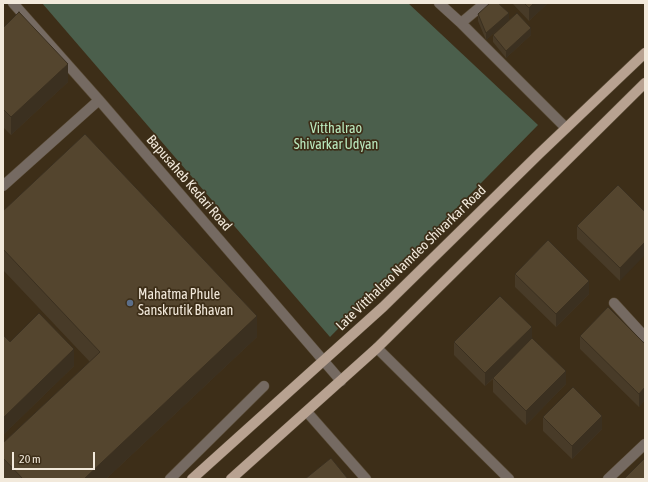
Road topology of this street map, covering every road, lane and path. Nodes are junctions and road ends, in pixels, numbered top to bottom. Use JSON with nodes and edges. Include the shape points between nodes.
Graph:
{"nodes":[{"id":1,"x":12,"y":3,"type":"edge"},
{"id":2,"x":439,"y":3,"type":"edge"},
{"id":3,"x":485,"y":3,"type":"edge"},
{"id":4,"x":461,"y":23,"type":"junction"},
{"id":5,"x":645,"y":53,"type":"edge"},
{"id":6,"x":645,"y":83,"type":"edge"},
{"id":7,"x":99,"y":100,"type":"junction"},
{"id":8,"x":566,"y":128,"type":"junction"},
{"id":9,"x":3,"y":186,"type":"edge"},
{"id":10,"x":614,"y":303,"type":"dead end"},
{"id":11,"x":645,"y":336,"type":"edge"},
{"id":12,"x":377,"y":348,"type":"junction"},
{"id":13,"x":324,"y":360,"type":"junction"},
{"id":14,"x":341,"y":381,"type":"junction"},
{"id":15,"x":264,"y":386,"type":"dead end"},
{"id":16,"x":307,"y":412,"type":"junction"},
{"id":17,"x":645,"y":444,"type":"edge"},
{"id":18,"x":170,"y":479,"type":"edge"},
{"id":19,"x":192,"y":479,"type":"edge"},
{"id":20,"x":231,"y":479,"type":"edge"},
{"id":21,"x":366,"y":479,"type":"edge"},
{"id":22,"x":509,"y":479,"type":"edge"},
{"id":23,"x":608,"y":479,"type":"edge"}],
"edges":[{"from":1,"to":7,"type":"street","name":"Bapusaheb Kedari Road"},
{"from":2,"to":4,"type":"street"},
{"from":3,"to":4,"type":"street"},
{"from":4,"to":8,"type":"street"},
{"from":5,"to":8,"type":"main road","name":"Late Vitthalrao Namdeo Shivarkar Road"},
{"from":6,"to":12,"type":"main road"},
{"from":7,"to":9,"type":"street"},
{"from":7,"to":13,"type":"street","name":"Bapusaheb Kedari Road"},
{"from":8,"to":13,"type":"main road","name":"Late Vitthalrao Namdeo Shivarkar Road","via":[[383,307]]},
{"from":10,"to":11,"type":"street"},
{"from":12,"to":14,"type":"main road"},
{"from":12,"to":22,"type":"street"},
{"from":13,"to":14,"type":"street","name":"Bapusaheb Kedari Road"},
{"from":13,"to":19,"type":"main road","name":"Late Vitthalrao Namdeo Shivarkar Road"},
{"from":14,"to":16,"type":"main road"},
{"from":15,"to":18,"type":"street"},
{"from":16,"to":20,"type":"main road"},
{"from":16,"to":21,"type":"street"},
{"from":17,"to":23,"type":"street"}]}
